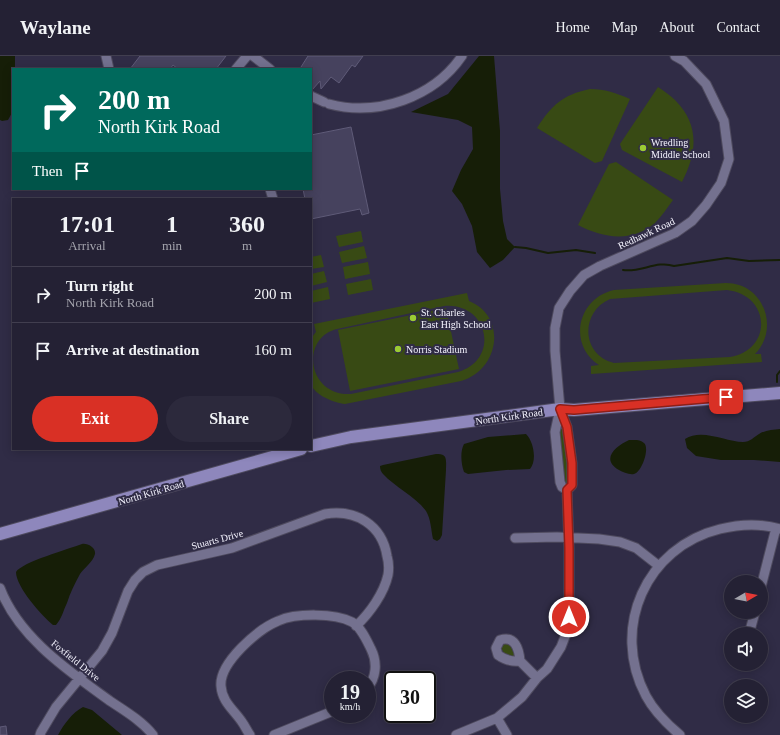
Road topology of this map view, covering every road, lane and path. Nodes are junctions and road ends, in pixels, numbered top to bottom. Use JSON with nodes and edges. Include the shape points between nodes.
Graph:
{"nodes":[{"id":1,"x":106,"y":56,"type":"edge"},
{"id":2,"x":247,"y":56,"type":"edge"},
{"id":3,"x":253,"y":56,"type":"edge"},
{"id":4,"x":462,"y":56,"type":"edge"},
{"id":5,"x":675,"y":56,"type":"edge"},
{"id":6,"x":109,"y":68,"type":"edge"},
{"id":7,"x":237,"y":68,"type":"edge"},
{"id":8,"x":269,"y":68,"type":"edge"},
{"id":9,"x":312,"y":96,"type":"edge"},
{"id":10,"x":780,"y":393,"type":"edge"},
{"id":11,"x":560,"y":409,"type":"junction"},
{"id":12,"x":312,"y":444,"type":"edge"},
{"id":13,"x":292,"y":450,"type":"edge"},
{"id":14,"x":567,"y":490,"type":"junction"},
{"id":15,"x":778,"y":528,"type":"edge"},
{"id":16,"x":0,"y":534,"type":"edge"},
{"id":17,"x":515,"y":538,"type":"dead end"},
{"id":18,"x":569,"y":538,"type":"junction"},
{"id":19,"x":658,"y":566,"type":"junction"},
{"id":20,"x":765,"y":575,"type":"edge"},
{"id":21,"x":0,"y":588,"type":"edge"},
{"id":22,"x":356,"y":626,"type":"junction"},
{"id":23,"x":520,"y":661,"type":"dead end"},
{"id":24,"x":375,"y":671,"type":"edge"},
{"id":25,"x":537,"y":678,"type":"junction"},
{"id":26,"x":80,"y":679,"type":"junction"},
{"id":27,"x":324,"y":715,"type":"edge"},
{"id":28,"x":497,"y":718,"type":"junction"},
{"id":29,"x":40,"y":735,"type":"edge"},
{"id":30,"x":153,"y":735,"type":"edge"},
{"id":31,"x":250,"y":735,"type":"edge"},
{"id":32,"x":274,"y":735,"type":"edge"},
{"id":33,"x":456,"y":735,"type":"edge"},
{"id":34,"x":507,"y":735,"type":"edge"},
{"id":35,"x":679,"y":735,"type":"edge"}],
"edges":[{"from":1,"to":6,"type":"street"},
{"from":2,"to":7,"type":"street"},
{"from":3,"to":8,"type":"street"},
{"from":4,"to":9,"type":"street","via":[[454,68],[431,87],[398,103],[342,107]]},
{"from":5,"to":11,"type":"street","name":"Redhawk Road","via":[[684,61],[706,84],[724,121],[729,159],[721,183],[692,221],[675,234],[584,275],[570,291],[559,308],[555,328]]},
{"from":10,"to":11,"type":"main road","name":"North Kirk Road","via":[[574,410]]},
{"from":11,"to":12,"type":"main road","name":"North Kirk Road"},
{"from":11,"to":14,"type":"street","via":[[567,427],[572,463],[572,485]]},
{"from":11,"to":14,"type":"street","via":[[555,432],[560,482]]},
{"from":13,"to":16,"type":"main road","name":"North Kirk Road"},
{"from":14,"to":18,"type":"street"},
{"from":15,"to":19,"type":"street","via":[[734,526],[700,535],[671,553]]},
{"from":15,"to":20,"type":"street"},
{"from":17,"to":18,"type":"street"},
{"from":18,"to":19,"type":"street","via":[[620,542],[636,548]]},
{"from":18,"to":25,"type":"street","via":[[569,617],[566,634],[556,656]]},
{"from":19,"to":35,"type":"street","via":[[644,589],[636,610],[632,633],[634,659],[646,697],[658,715]]},
{"from":21,"to":26,"type":"street","name":"Foxfield Drive","via":[[4,600],[33,638]]},
{"from":22,"to":24,"type":"street","via":[[365,636],[373,652]]},
{"from":22,"to":26,"type":"street","name":"Stuarts Drive","via":[[366,617],[386,581],[389,568],[386,550],[378,532],[368,522],[334,512],[232,548],[157,565],[143,572],[128,591],[112,633],[102,651]]},
{"from":22,"to":31,"type":"street","via":[[353,622],[338,617],[315,614],[278,621],[240,650],[225,668],[221,687],[225,700]]},
{"from":23,"to":25,"type":"street"},
{"from":25,"to":28,"type":"street","via":[[522,697]]},
{"from":26,"to":29,"type":"street","name":"Stuarts Drive","via":[[56,707]]},
{"from":26,"to":30,"type":"street","name":"Foxfield Drive"},
{"from":27,"to":32,"type":"street"},
{"from":28,"to":33,"type":"street"},
{"from":28,"to":34,"type":"street"}]}
